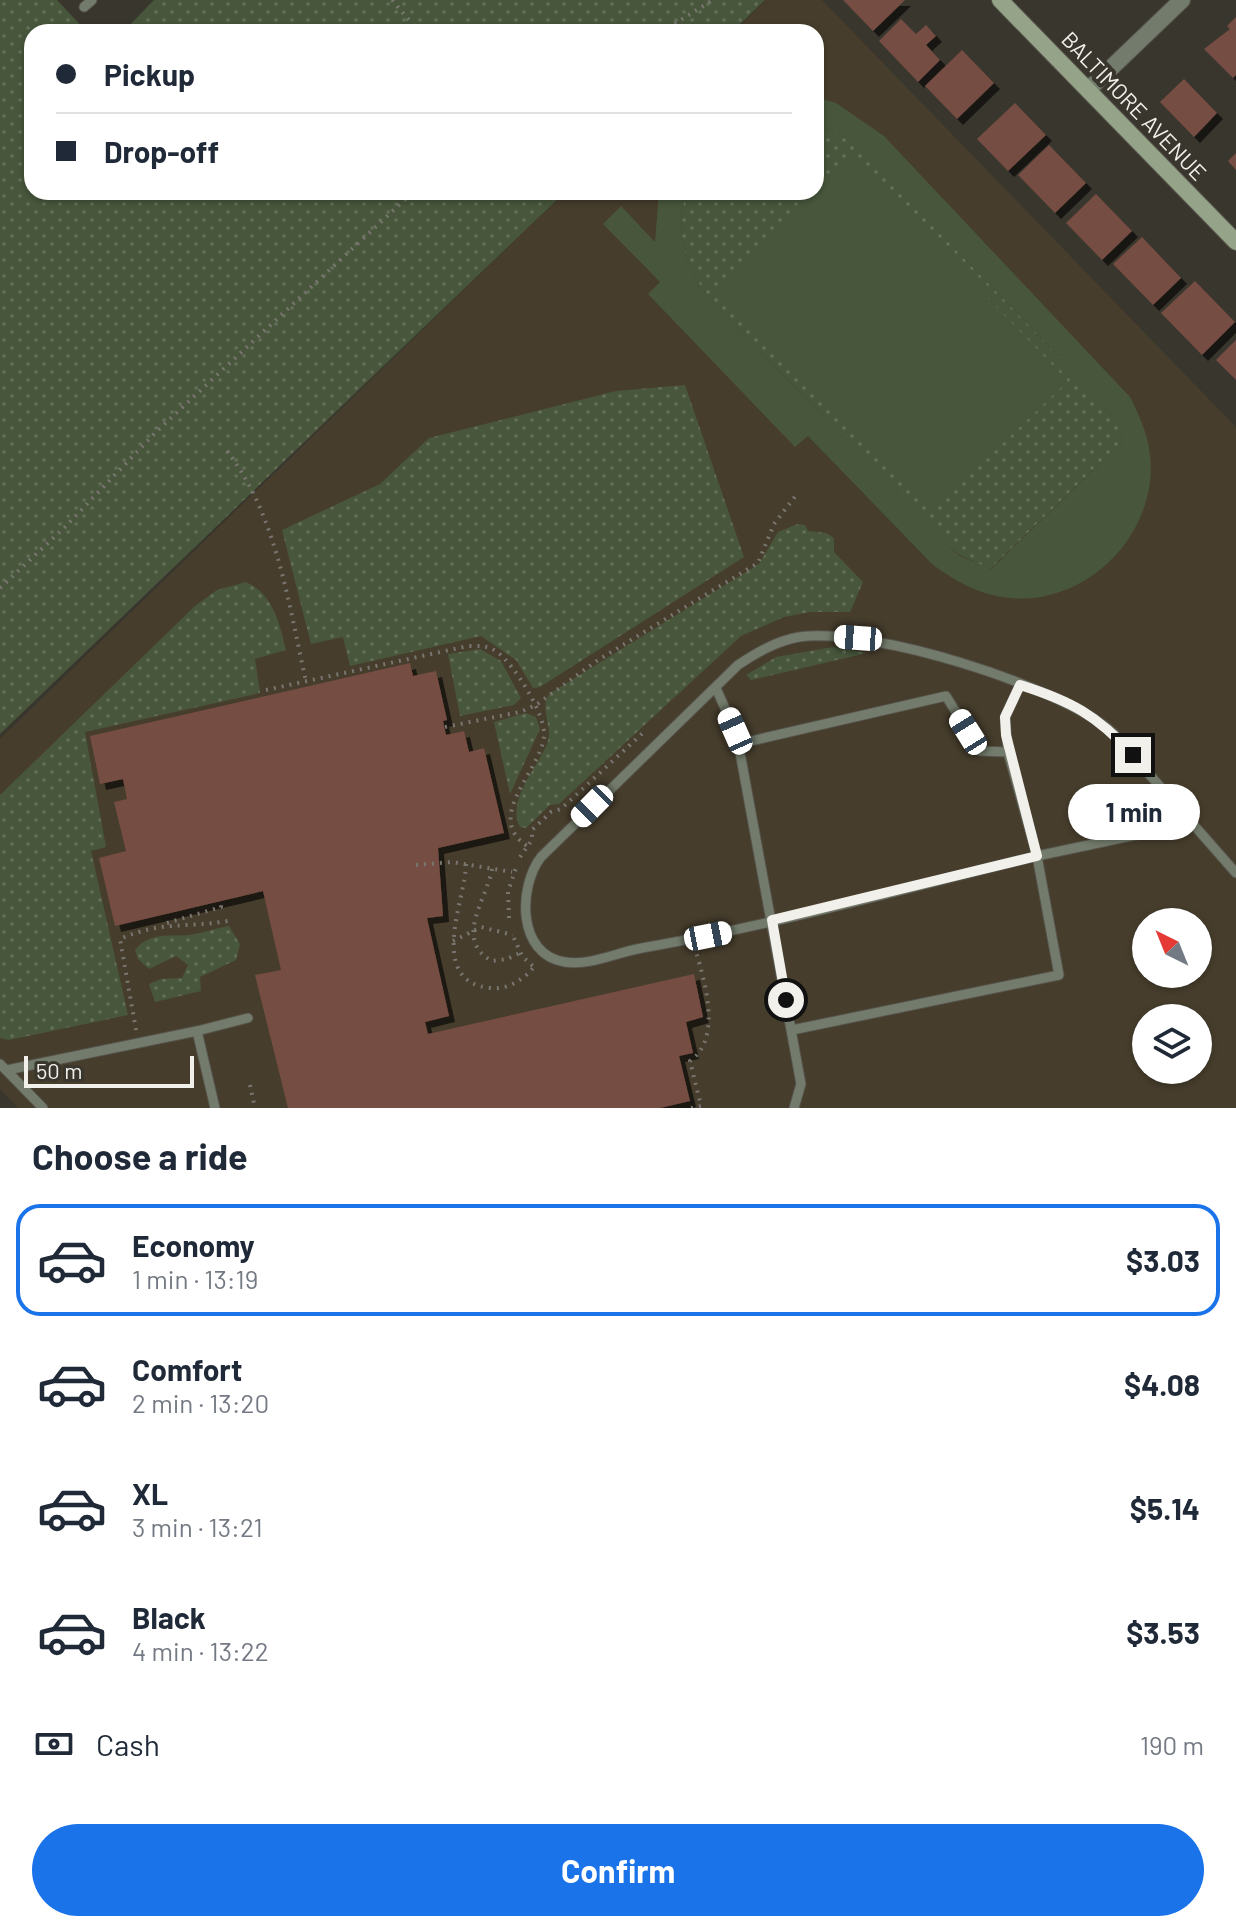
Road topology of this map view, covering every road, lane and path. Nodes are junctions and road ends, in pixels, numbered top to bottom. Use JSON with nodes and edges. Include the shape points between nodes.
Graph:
{"nodes":[{"id":1,"x":392,"y":0,"type":"edge"},
{"id":2,"x":713,"y":0,"type":"edge"},
{"id":3,"x":1000,"y":0,"type":"edge"},
{"id":4,"x":1182,"y":0,"type":"edge"},
{"id":5,"x":412,"y":24,"type":"edge"},
{"id":6,"x":674,"y":24,"type":"edge"},
{"id":7,"x":1088,"y":90,"type":"junction"},
{"id":8,"x":404,"y":200,"type":"edge"},
{"id":9,"x":1236,"y":242,"type":"edge"},
{"id":10,"x":227,"y":451,"type":"dead end"},
{"id":11,"x":797,"y":494,"type":"dead end"},
{"id":12,"x":0,"y":588,"type":"edge"},
{"id":13,"x":306,"y":681,"type":"junction"},
{"id":14,"x":1020,"y":685,"type":"junction"},
{"id":15,"x":716,"y":688,"type":"junction"},
{"id":16,"x":266,"y":690,"type":"dead end"},
{"id":17,"x":536,"y":705,"type":"junction"},
{"id":18,"x":445,"y":727,"type":"dead end"},
{"id":19,"x":648,"y":727,"type":"dead end"},
{"id":20,"x":738,"y":744,"type":"junction"},
{"id":21,"x":1008,"y":752,"type":"junction"},
{"id":22,"x":1192,"y":823,"type":"junction"},
{"id":23,"x":527,"y":846,"type":"junction"},
{"id":24,"x":1037,"y":856,"type":"junction"},
{"id":25,"x":466,"y":864,"type":"junction"},
{"id":26,"x":416,"y":865,"type":"dead end"},
{"id":27,"x":492,"y":869,"type":"junction"},
{"id":28,"x":513,"y":872,"type":"junction"},
{"id":29,"x":1236,"y":873,"type":"edge"},
{"id":30,"x":220,"y":901,"type":"dead end"},
{"id":31,"x":772,"y":920,"type":"junction"},
{"id":32,"x":228,"y":921,"type":"dead end"},
{"id":33,"x":165,"y":924,"type":"junction"},
{"id":34,"x":473,"y":929,"type":"junction"},
{"id":35,"x":513,"y":935,"type":"junction"},
{"id":36,"x":453,"y":941,"type":"junction"},
{"id":37,"x":520,"y":953,"type":"junction"},
{"id":38,"x":681,"y":956,"type":"dead end"},
{"id":39,"x":534,"y":967,"type":"junction"},
{"id":40,"x":546,"y":974,"type":"dead end"},
{"id":41,"x":248,"y":1018,"type":"dead end"},
{"id":42,"x":792,"y":1030,"type":"junction"},
{"id":43,"x":197,"y":1031,"type":"junction"},
{"id":44,"x":139,"y":1044,"type":"junction"},
{"id":45,"x":3,"y":1067,"type":"edge"},
{"id":46,"x":250,"y":1085,"type":"dead end"},
{"id":47,"x":43,"y":1108,"type":"edge"},
{"id":48,"x":215,"y":1108,"type":"edge"},
{"id":49,"x":255,"y":1108,"type":"edge"},
{"id":50,"x":691,"y":1108,"type":"edge"},
{"id":51,"x":794,"y":1108,"type":"edge"}],
"edges":[{"from":1,"to":5,"type":"path"},
{"from":2,"to":6,"type":"path"},
{"from":3,"to":7,"type":"street","name":"BALTIMORE AVENUE"},
{"from":4,"to":7,"type":"street"},
{"from":7,"to":9,"type":"street","name":"BALTIMORE AVENUE"},
{"from":8,"to":12,"type":"path","via":[[157,431]]},
{"from":10,"to":13,"type":"path","via":[[244,474],[271,537]]},
{"from":11,"to":17,"type":"path","via":[[774,524],[758,563],[572,677]]},
{"from":13,"to":16,"type":"path"},
{"from":13,"to":17,"type":"path","via":[[483,645],[510,664]]},
{"from":14,"to":15,"type":"lane","via":[[904,647],[798,637],[765,648]]},
{"from":14,"to":21,"type":"lane","via":[[1005,717]]},
{"from":14,"to":22,"type":"lane","via":[[1092,715]]},
{"from":15,"to":20,"type":"lane"},
{"from":15,"to":31,"type":"lane","via":[[541,857],[526,891],[527,922],[542,951],[575,962]]},
{"from":17,"to":18,"type":"path"},
{"from":17,"to":23,"type":"path","via":[[544,724],[543,743],[511,811],[517,838]]},
{"from":19,"to":23,"type":"path","via":[[532,830]]},
{"from":20,"to":21,"type":"lane","via":[[946,696],[980,751]]},
{"from":20,"to":31,"type":"lane"},
{"from":21,"to":24,"type":"lane"},
{"from":22,"to":24,"type":"lane"},
{"from":22,"to":29,"type":"lane"},
{"from":23,"to":28,"type":"path"},
{"from":24,"to":31,"type":"lane"},
{"from":24,"to":42,"type":"lane","via":[[1059,975]]},
{"from":25,"to":26,"type":"path"},
{"from":25,"to":27,"type":"path"},
{"from":25,"to":36,"type":"path"},
{"from":27,"to":28,"type":"path"},
{"from":27,"to":34,"type":"path"},
{"from":28,"to":35,"type":"path","via":[[507,907]]},
{"from":30,"to":33,"type":"path","via":[[221,907]]},
{"from":31,"to":42,"type":"lane"},
{"from":32,"to":33,"type":"path"},
{"from":33,"to":44,"type":"path","via":[[120,939]]},
{"from":34,"to":35,"type":"path","via":[[490,927]]},
{"from":34,"to":36,"type":"path"},
{"from":34,"to":37,"type":"path","via":[[476,946],[492,961]]},
{"from":35,"to":37,"type":"path"},
{"from":36,"to":39,"type":"path","via":[[465,974],[487,988],[518,982]]},
{"from":37,"to":39,"type":"path"},
{"from":38,"to":50,"type":"path","via":[[696,952],[709,1020],[703,1045],[690,1061],[701,1106]]},
{"from":39,"to":40,"type":"path"},
{"from":41,"to":43,"type":"lane"},
{"from":42,"to":51,"type":"lane","via":[[801,1084]]},
{"from":43,"to":44,"type":"lane"},
{"from":43,"to":48,"type":"lane"},
{"from":44,"to":45,"type":"lane"},
{"from":45,"to":47,"type":"lane"},
{"from":46,"to":49,"type":"path"}]}
